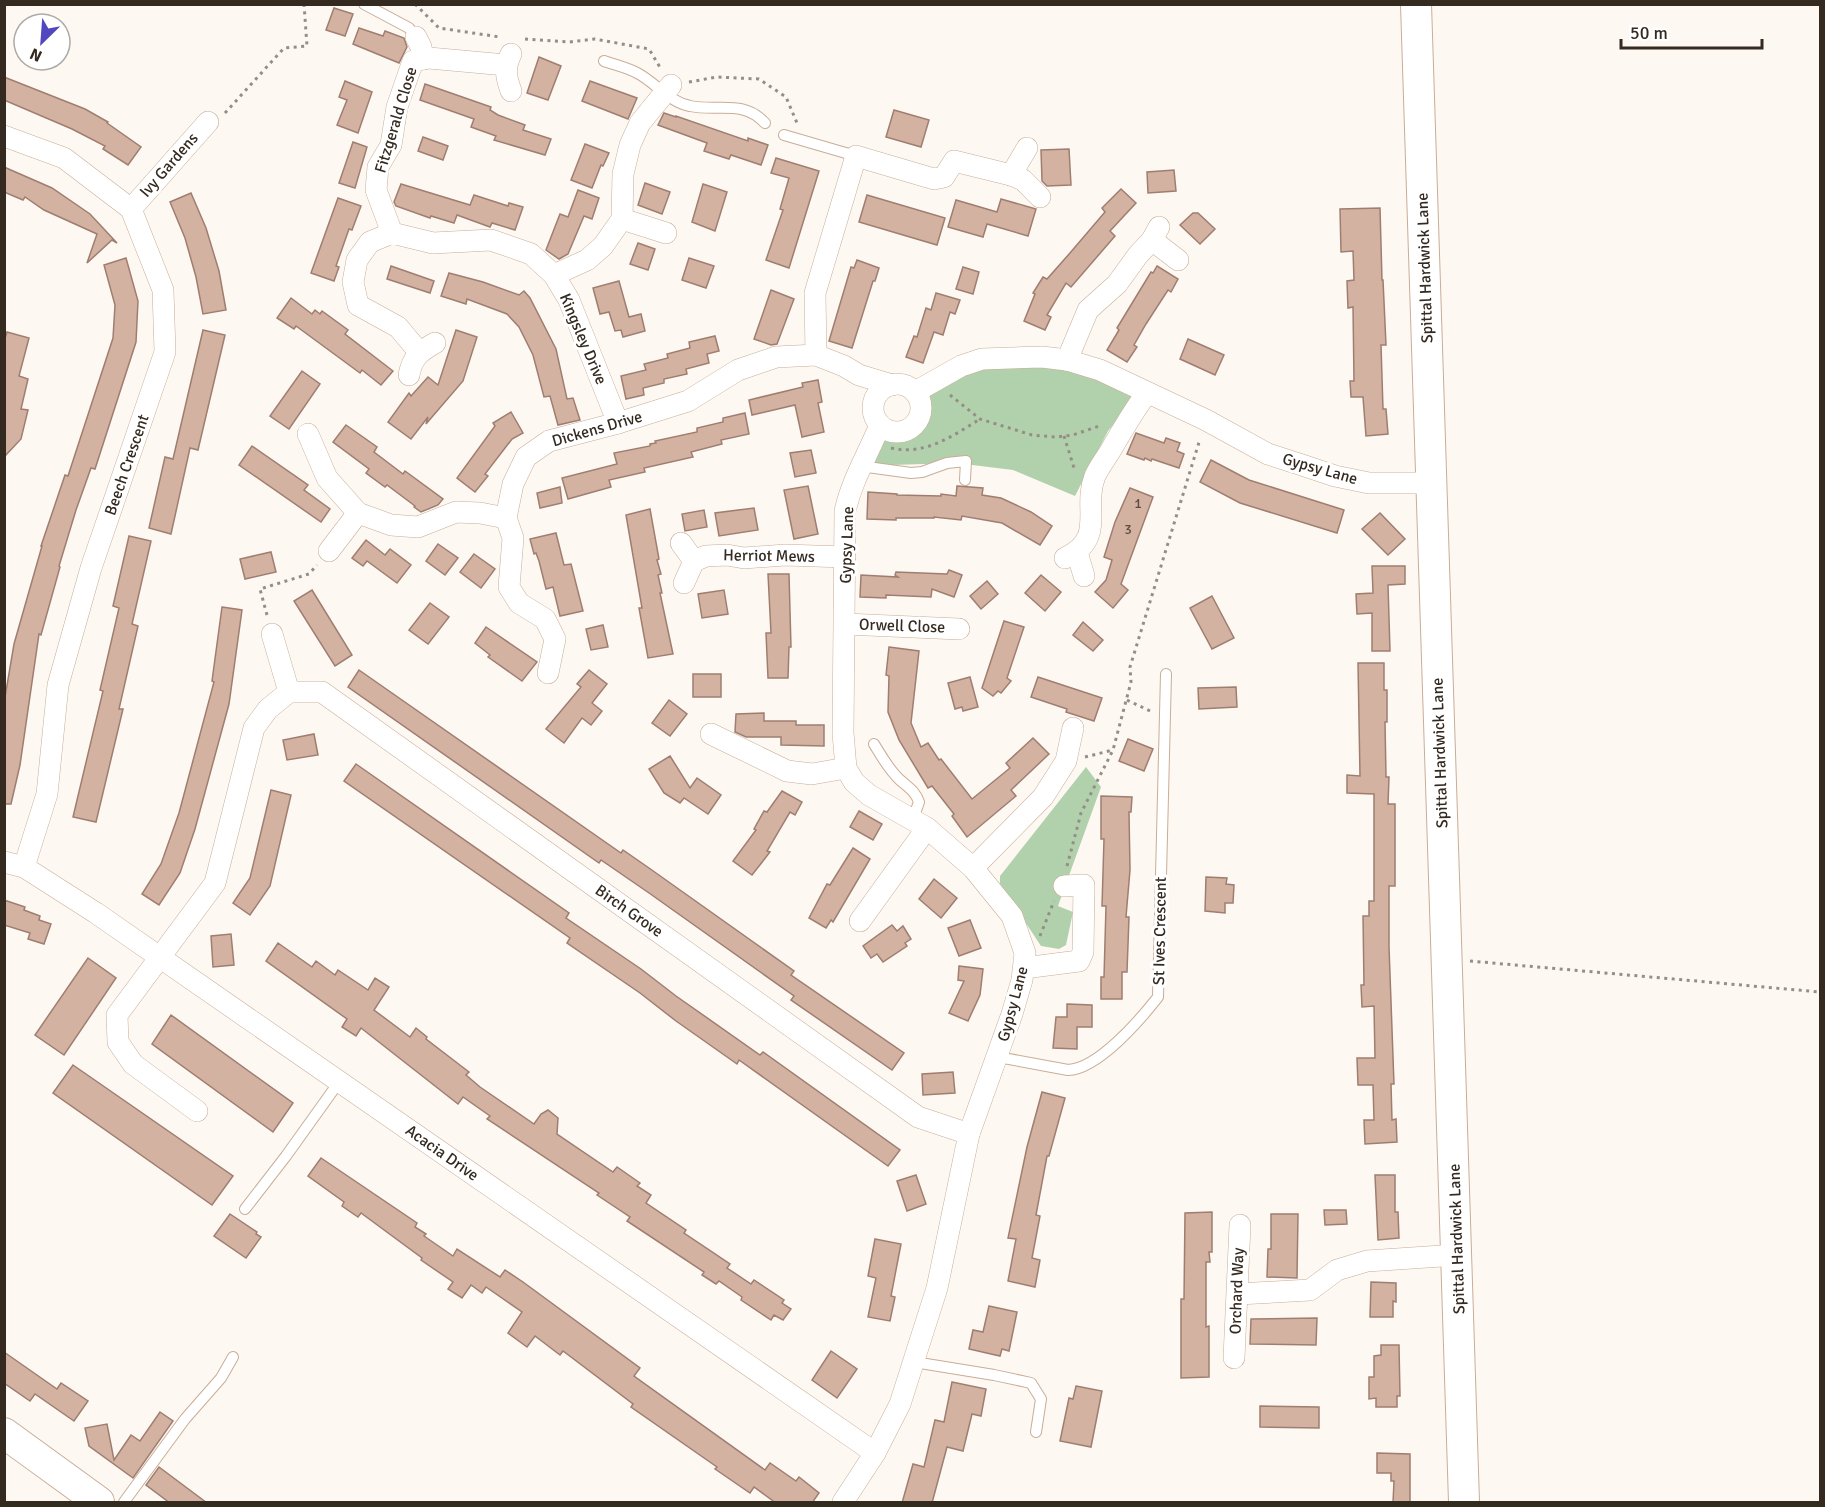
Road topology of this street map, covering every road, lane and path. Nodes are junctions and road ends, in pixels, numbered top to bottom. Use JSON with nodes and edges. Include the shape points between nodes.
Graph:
{"nodes":[{"id":1,"x":304,"y":4,"type":"edge"},
{"id":2,"x":364,"y":4,"type":"edge"},
{"id":3,"x":1416,"y":4,"type":"edge"},
{"id":4,"x":416,"y":37,"type":"joint"},
{"id":5,"x":423,"y":59,"type":"junction"},
{"id":6,"x":604,"y":61,"type":"dead end"},
{"id":7,"x":511,"y":90,"type":"dead end"},
{"id":8,"x":668,"y":90,"type":"junction"},
{"id":9,"x":208,"y":122,"type":"joint"},
{"id":10,"x":765,"y":123,"type":"dead end"},
{"id":11,"x":784,"y":135,"type":"dead end"},
{"id":12,"x":4,"y":136,"type":"edge"},
{"id":13,"x":1027,"y":148,"type":"dead end"},
{"id":14,"x":856,"y":156,"type":"junction"},
{"id":15,"x":1011,"y":175,"type":"junction"},
{"id":16,"x":1040,"y":197,"type":"dead end"},
{"id":17,"x":131,"y":209,"type":"junction"},
{"id":18,"x":622,"y":219,"type":"junction"},
{"id":19,"x":392,"y":233,"type":"junction"},
{"id":20,"x":666,"y":233,"type":"dead end"},
{"id":21,"x":1178,"y":260,"type":"dead end"},
{"id":22,"x":554,"y":275,"type":"junction"},
{"id":23,"x":816,"y":355,"type":"junction"},
{"id":24,"x":1067,"y":360,"type":"junction"},
{"id":25,"x":409,"y":375,"type":"dead end"},
{"id":26,"x":934,"y":381,"type":"junction"},
{"id":27,"x":884,"y":391,"type":"junction"},
{"id":28,"x":915,"y":392,"type":"junction"},
{"id":29,"x":1147,"y":393,"type":"junction"},
{"id":30,"x":980,"y":419,"type":"junction"},
{"id":31,"x":1206,"y":420,"type":"junction"},
{"id":32,"x":1127,"y":421,"type":"junction"},
{"id":33,"x":618,"y":423,"type":"junction"},
{"id":34,"x":309,"y":434,"type":"dead end"},
{"id":35,"x":1064,"y":436,"type":"junction"},
{"id":36,"x":877,"y":444,"type":"junction"},
{"id":37,"x":965,"y":480,"type":"dead end"},
{"id":38,"x":1431,"y":483,"type":"junction"},
{"id":39,"x":1092,"y":487,"type":"junction"},
{"id":40,"x":358,"y":513,"type":"junction"},
{"id":41,"x":506,"y":518,"type":"junction"},
{"id":42,"x":681,"y":543,"type":"dead end"},
{"id":43,"x":329,"y":551,"type":"joint"},
{"id":44,"x":845,"y":556,"type":"junction"},
{"id":45,"x":694,"y":561,"type":"junction"},
{"id":46,"x":1084,"y":576,"type":"dead end"},
{"id":47,"x":684,"y":584,"type":"dead end"},
{"id":48,"x":845,"y":624,"type":"junction"},
{"id":49,"x":959,"y":629,"type":"dead end"},
{"id":50,"x":272,"y":634,"type":"joint"},
{"id":51,"x":548,"y":673,"type":"dead end"},
{"id":52,"x":1166,"y":674,"type":"dead end"},
{"id":53,"x":289,"y":692,"type":"junction"},
{"id":54,"x":1127,"y":699,"type":"junction"},
{"id":55,"x":1165,"y":718,"type":"junction"},
{"id":56,"x":1073,"y":728,"type":"dead end"},
{"id":57,"x":711,"y":734,"type":"dead end"},
{"id":58,"x":874,"y":744,"type":"dead end"},
{"id":59,"x":1113,"y":750,"type":"junction"},
{"id":60,"x":1066,"y":761,"type":"junction"},
{"id":61,"x":846,"y":768,"type":"junction"},
{"id":62,"x":920,"y":824,"type":"junction"},
{"id":63,"x":14,"y":865,"type":"edge"},
{"id":64,"x":973,"y":868,"type":"junction"},
{"id":65,"x":1062,"y":883,"type":"junction"},
{"id":66,"x":860,"y":921,"type":"dead end"},
{"id":67,"x":159,"y":958,"type":"junction"},
{"id":68,"x":1025,"y":960,"type":"junction"},
{"id":69,"x":1469,"y":961,"type":"dead end"},
{"id":70,"x":1821,"y":992,"type":"edge"},
{"id":71,"x":998,"y":1057,"type":"junction"},
{"id":72,"x":339,"y":1082,"type":"junction"},
{"id":73,"x":197,"y":1111,"type":"dead end"},
{"id":74,"x":969,"y":1134,"type":"junction"},
{"id":75,"x":245,"y":1209,"type":"dead end"},
{"id":76,"x":1240,"y":1225,"type":"dead end"},
{"id":77,"x":1457,"y":1255,"type":"junction"},
{"id":78,"x":1238,"y":1294,"type":"junction"},
{"id":79,"x":233,"y":1357,"type":"dead end"},
{"id":80,"x":1234,"y":1358,"type":"dead end"},
{"id":81,"x":914,"y":1362,"type":"junction"},
{"id":82,"x":1036,"y":1432,"type":"dead end"},
{"id":83,"x":4,"y":1433,"type":"edge"},
{"id":84,"x":875,"y":1453,"type":"junction"},
{"id":85,"x":99,"y":1503,"type":"edge"},
{"id":86,"x":124,"y":1503,"type":"edge"},
{"id":87,"x":843,"y":1503,"type":"edge"},
{"id":88,"x":1464,"y":1503,"type":"edge"}],
"edges":[{"from":1,"to":9,"type":"path","via":[[307,46],[284,48],[216,123]]},
{"from":2,"to":4,"type":"lane","via":[[409,28]]},
{"from":3,"to":38,"type":"street","name":"Spittal Hardwick Lane"},
{"from":4,"to":5,"type":"street"},
{"from":5,"to":7,"type":"street","name":"Fitzgerald Close","via":[[509,59],[507,79]]},
{"from":5,"to":19,"type":"street","name":"Fitzgerald Close","via":[[412,61],[397,107],[391,145],[378,167],[376,190]]},
{"from":6,"to":8,"type":"lane","via":[[637,72]]},
{"from":8,"to":10,"type":"lane","via":[[689,106],[744,109]]},
{"from":8,"to":18,"type":"street","via":[[640,123],[630,145],[623,174]]},
{"from":9,"to":17,"type":"street","name":"Ivy Gardens"},
{"from":11,"to":14,"type":"lane"},
{"from":12,"to":17,"type":"street","via":[[64,158]]},
{"from":13,"to":15,"type":"street"},
{"from":14,"to":15,"type":"street","via":[[934,179],[944,177],[954,161]]},
{"from":14,"to":23,"type":"street","via":[[815,292]]},
{"from":15,"to":16,"type":"street","via":[[1023,180]]},
{"from":17,"to":63,"type":"street","name":"Beech Crescent","via":[[163,290],[165,352],[91,568],[58,685],[47,794]]},
{"from":18,"to":20,"type":"street"},
{"from":18,"to":22,"type":"street","via":[[603,246],[587,260]]},
{"from":19,"to":22,"type":"street","name":"Kingsley Drive","via":[[433,243],[492,240],[531,254]]},
{"from":19,"to":25,"type":"street","via":[[370,242],[357,260],[353,282],[358,304],[427,348]]},
{"from":21,"to":24,"type":"street","via":[[1156,233],[1118,284],[1088,310]]},
{"from":22,"to":33,"type":"street","name":"Kingsley Drive","via":[[569,300]]},
{"from":23,"to":27,"type":"street","name":"Dickens Drive","via":[[844,366]]},
{"from":23,"to":33,"type":"street","name":"Dickens Drive","via":[[777,357],[738,370],[688,401]]},
{"from":24,"to":26,"type":"street","name":"Gypsy Lane","via":[[982,359]]},
{"from":24,"to":29,"type":"street","name":"Gypsy Lane","via":[[1100,370]]},
{"from":26,"to":28,"type":"street","name":"Gypsy Lane"},
{"from":26,"to":30,"type":"path"},
{"from":27,"to":28,"type":"street","via":[[901,385]]},
{"from":27,"to":36,"type":"street","via":[[873,412]]},
{"from":28,"to":36,"type":"street","via":[[920,416],[914,426]]},
{"from":29,"to":31,"type":"street","name":"Gypsy Lane"},
{"from":29,"to":32,"type":"street"},
{"from":30,"to":35,"type":"path","via":[[1032,435]]},
{"from":30,"to":36,"type":"path","via":[[939,444],[900,450]]},
{"from":31,"to":38,"type":"street","name":"Gypsy Lane","via":[[1268,454],[1335,476],[1369,483]]},
{"from":31,"to":54,"type":"path","via":[[1130,667]]},
{"from":32,"to":35,"type":"path"},
{"from":32,"to":39,"type":"street"},
{"from":33,"to":41,"type":"street","name":"Dickens Drive","via":[[549,441],[526,457],[513,484]]},
{"from":34,"to":40,"type":"street","via":[[327,478]]},
{"from":35,"to":39,"type":"path","via":[[1076,474]]},
{"from":36,"to":37,"type":"lane","via":[[911,473],[966,460]]},
{"from":36,"to":44,"type":"street","name":"Gypsy Lane","via":[[851,488],[845,511]]},
{"from":38,"to":77,"type":"street","name":"Spittal Hardwick Lane"},
{"from":39,"to":46,"type":"street","via":[[1091,529],[1071,555]]},
{"from":40,"to":41,"type":"street","via":[[391,525],[418,527],[456,512]]},
{"from":40,"to":43,"type":"street"},
{"from":41,"to":51,"type":"street","name":"Dickens Drive","via":[[513,538],[509,587],[519,603],[545,619],[555,639]]},
{"from":42,"to":45,"type":"street"},
{"from":43,"to":50,"type":"path","via":[[309,574],[260,589]]},
{"from":44,"to":45,"type":"street","name":"Herriot Mews","via":[[706,555]]},
{"from":44,"to":48,"type":"street","name":"Gypsy Lane"},
{"from":45,"to":47,"type":"street"},
{"from":48,"to":49,"type":"street","name":"Orwell Close"},
{"from":48,"to":61,"type":"street","name":"Gypsy Lane"},
{"from":50,"to":53,"type":"street"},
{"from":52,"to":55,"type":"lane","name":"St Ives Crescent"},
{"from":53,"to":67,"type":"street","via":[[268,709],[254,728],[215,883]]},
{"from":53,"to":74,"type":"street","name":"Birch Grove","via":[[322,692],[918,1117]]},
{"from":54,"to":55,"type":"path"},
{"from":54,"to":59,"type":"path"},
{"from":55,"to":71,"type":"lane","name":"St Ives Crescent","via":[[1158,997],[1137,1024],[1080,1070]]},
{"from":56,"to":60,"type":"street"},
{"from":57,"to":61,"type":"street","via":[[787,771],[812,774]]},
{"from":58,"to":62,"type":"lane","via":[[886,764],[915,791],[920,802]]},
{"from":59,"to":60,"type":"path"},
{"from":59,"to":65,"type":"path","via":[[1081,813]]},
{"from":60,"to":64,"type":"street","via":[[1043,797]]},
{"from":61,"to":62,"type":"street","name":"Gypsy Lane","via":[[869,795]]},
{"from":62,"to":64,"type":"street","name":"Gypsy Lane"},
{"from":62,"to":66,"type":"street"},
{"from":63,"to":67,"type":"street","name":"Acacia Drive","via":[[96,913]]},
{"from":64,"to":68,"type":"street","name":"Gypsy Lane","via":[[1012,916]]},
{"from":65,"to":68,"type":"path","via":[[1042,933]]},
{"from":65,"to":68,"type":"street","via":[[1084,885],[1083,952],[1079,961]]},
{"from":67,"to":72,"type":"street","name":"Acacia Drive"},
{"from":67,"to":73,"type":"street","via":[[117,1015],[117,1042],[134,1064]]},
{"from":68,"to":71,"type":"street","name":"Gypsy Lane"},
{"from":69,"to":70,"type":"path"},
{"from":71,"to":74,"type":"street","name":"Gypsy Lane"},
{"from":72,"to":75,"type":"lane"},
{"from":72,"to":84,"type":"street","name":"Acacia Drive"},
{"from":74,"to":81,"type":"street","name":"Gypsy Lane","via":[[937,1288]]},
{"from":76,"to":78,"type":"street","name":"Orchard Way"},
{"from":77,"to":78,"type":"street","via":[[1367,1261],[1337,1270],[1310,1290]]},
{"from":77,"to":88,"type":"street","name":"Spittal Hardwick Lane"},
{"from":78,"to":80,"type":"street","name":"Orchard Way"},
{"from":79,"to":86,"type":"lane"},
{"from":81,"to":82,"type":"lane","via":[[1031,1383],[1041,1399]]},
{"from":81,"to":84,"type":"street","name":"Gypsy Lane","via":[[900,1404]]},
{"from":83,"to":85,"type":"street"},
{"from":84,"to":87,"type":"street","name":"Gypsy Lane"}]}
